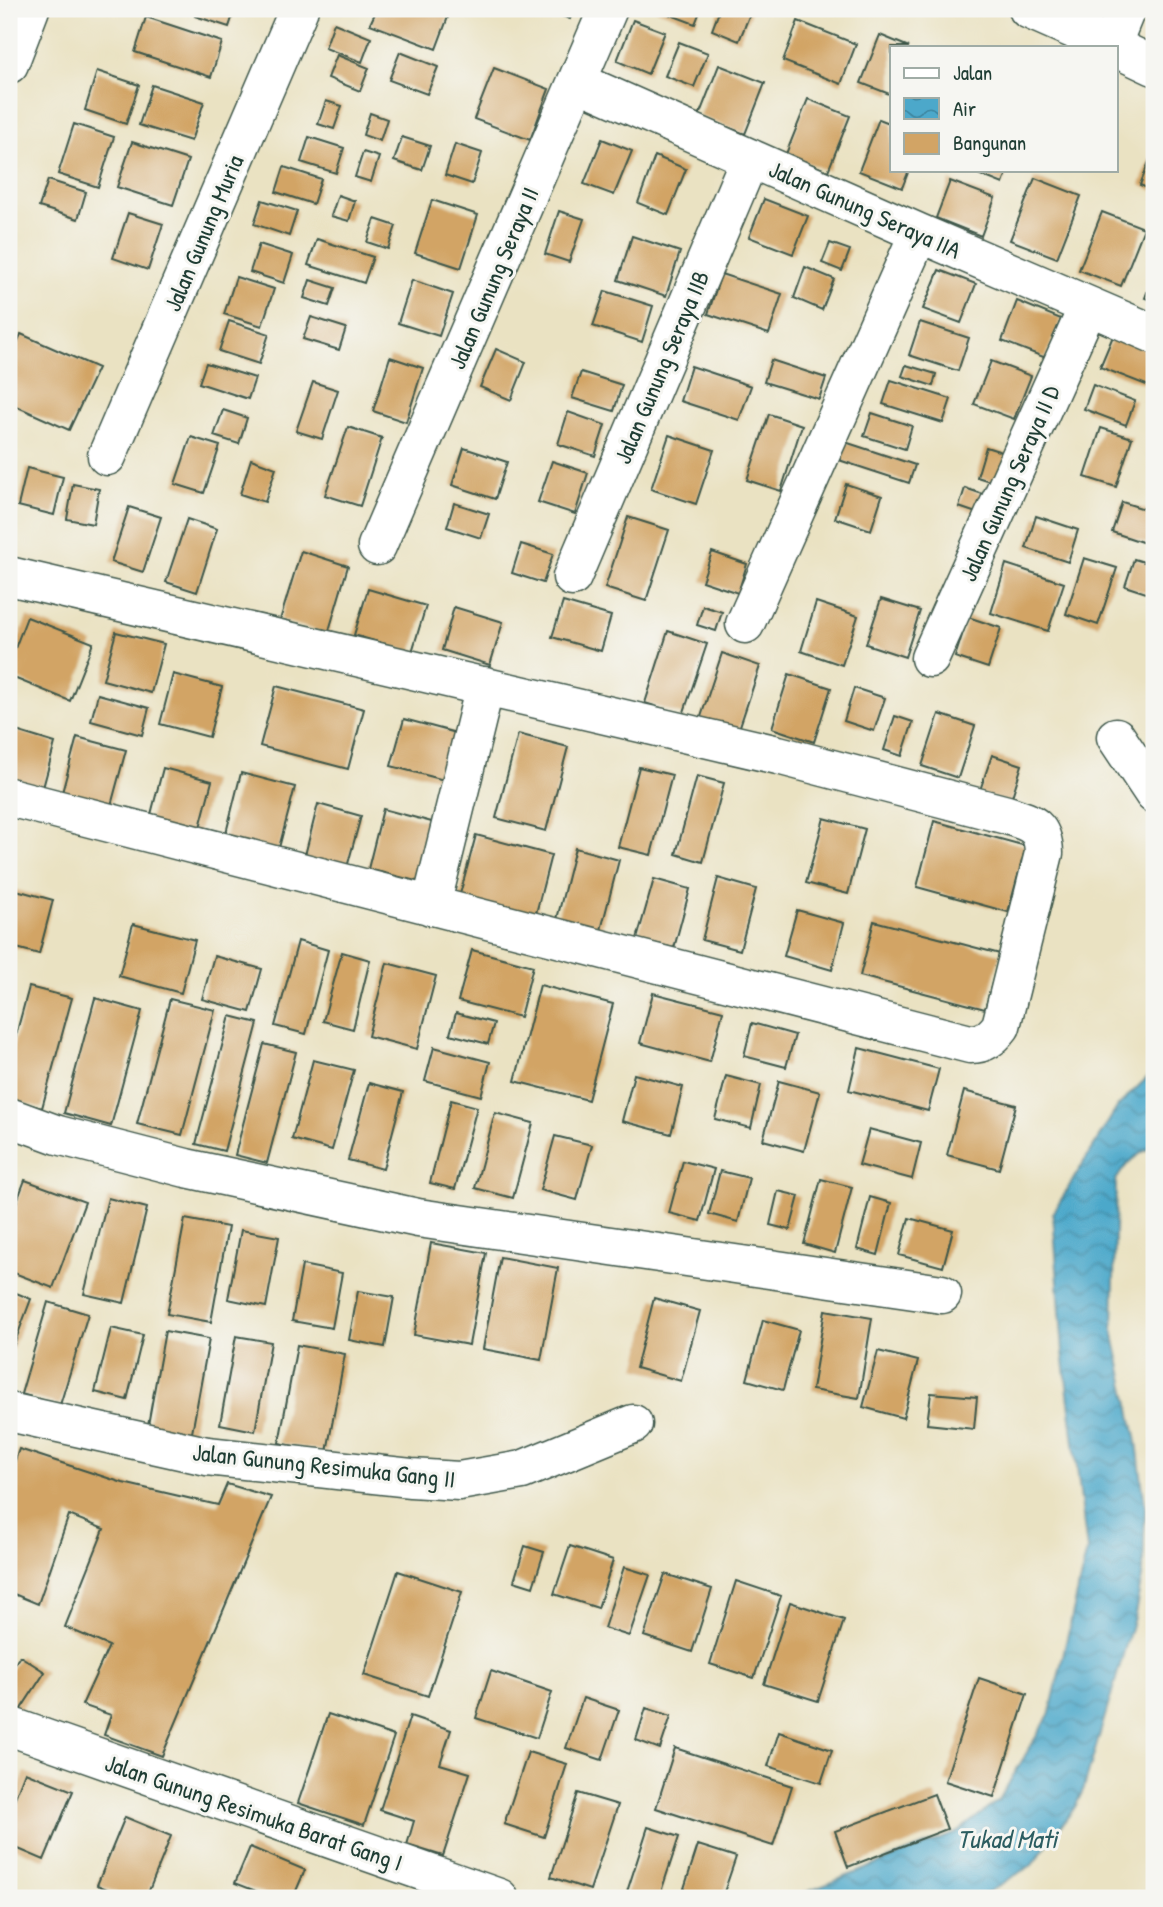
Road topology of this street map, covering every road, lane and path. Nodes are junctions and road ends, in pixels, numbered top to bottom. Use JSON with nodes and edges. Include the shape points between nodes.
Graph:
{"nodes":[{"id":1,"x":30,"y":9,"type":"edge"},
{"id":2,"x":299,"y":9,"type":"edge"},
{"id":3,"x":608,"y":9,"type":"edge"},
{"id":4,"x":1028,"y":9,"type":"edge"},
{"id":5,"x":1126,"y":9,"type":"edge"},
{"id":6,"x":1112,"y":46,"type":"edge"},
{"id":7,"x":1114,"y":46,"type":"edge"},
{"id":8,"x":1118,"y":49,"type":"edge"},
{"id":9,"x":9,"y":64,"type":"edge"},
{"id":10,"x":1154,"y":66,"type":"edge"},
{"id":11,"x":578,"y":82,"type":"junction"},
{"id":12,"x":750,"y":158,"type":"junction"},
{"id":13,"x":919,"y":233,"type":"junction"},
{"id":14,"x":1088,"y":307,"type":"junction"},
{"id":15,"x":1154,"y":334,"type":"edge"},
{"id":16,"x":107,"y":456,"type":"dead end"},
{"id":17,"x":377,"y":547,"type":"dead end"},
{"id":18,"x":9,"y":576,"type":"edge"},
{"id":19,"x":572,"y":577,"type":"dead end"},
{"id":20,"x":745,"y":624,"type":"dead end"},
{"id":21,"x":930,"y":658,"type":"dead end"},
{"id":22,"x":485,"y":686,"type":"junction"},
{"id":23,"x":1116,"y":737,"type":"dead end"},
{"id":24,"x":1154,"y":793,"type":"edge"},
{"id":25,"x":9,"y":797,"type":"edge"},
{"id":26,"x":431,"y":905,"type":"junction"},
{"id":27,"x":9,"y":1117,"type":"edge"},
{"id":28,"x":942,"y":1294,"type":"dead end"},
{"id":29,"x":9,"y":1412,"type":"edge"},
{"id":30,"x":634,"y":1424,"type":"dead end"},
{"id":31,"x":9,"y":1726,"type":"edge"},
{"id":32,"x":499,"y":1898,"type":"edge"}],
"edges":[{"from":1,"to":9,"type":"street"},
{"from":2,"to":16,"type":"street","name":"Jalan Gunung Muria"},
{"from":3,"to":11,"type":"street","name":"Jalan Gunung Seraya II"},
{"from":4,"to":6,"type":"street"},
{"from":5,"to":7,"type":"street"},
{"from":8,"to":10,"type":"street"},
{"from":11,"to":12,"type":"street","name":"Jalan Gunung Seraya IIA"},
{"from":11,"to":17,"type":"street","name":"Jalan Gunung Seraya II"},
{"from":12,"to":13,"type":"street","name":"Jalan Gunung Seraya IIA"},
{"from":12,"to":19,"type":"street","name":"Jalan Gunung Seraya IIB"},
{"from":13,"to":14,"type":"street","name":"Jalan Gunung Seraya IIA"},
{"from":13,"to":20,"type":"street"},
{"from":14,"to":15,"type":"street","name":"Jalan Gunung Seraya IIA"},
{"from":14,"to":21,"type":"street","name":"Jalan Gunung Seraya II D"},
{"from":18,"to":22,"type":"street"},
{"from":22,"to":26,"type":"street"},
{"from":22,"to":26,"type":"street","via":[[1007,815],[1031,823],[1043,837],[1044,853],[1001,1026],[982,1044]]},
{"from":23,"to":24,"type":"street"},
{"from":25,"to":26,"type":"street"},
{"from":27,"to":28,"type":"street","via":[[58,1135],[186,1168],[418,1217]]},
{"from":29,"to":30,"type":"street","name":"Jalan Gunung Resimuka Gang II","via":[[207,1456],[459,1481],[522,1470]]},
{"from":31,"to":32,"type":"street","name":"Jalan Gunung Resimuka Barat Gang I"}]}
